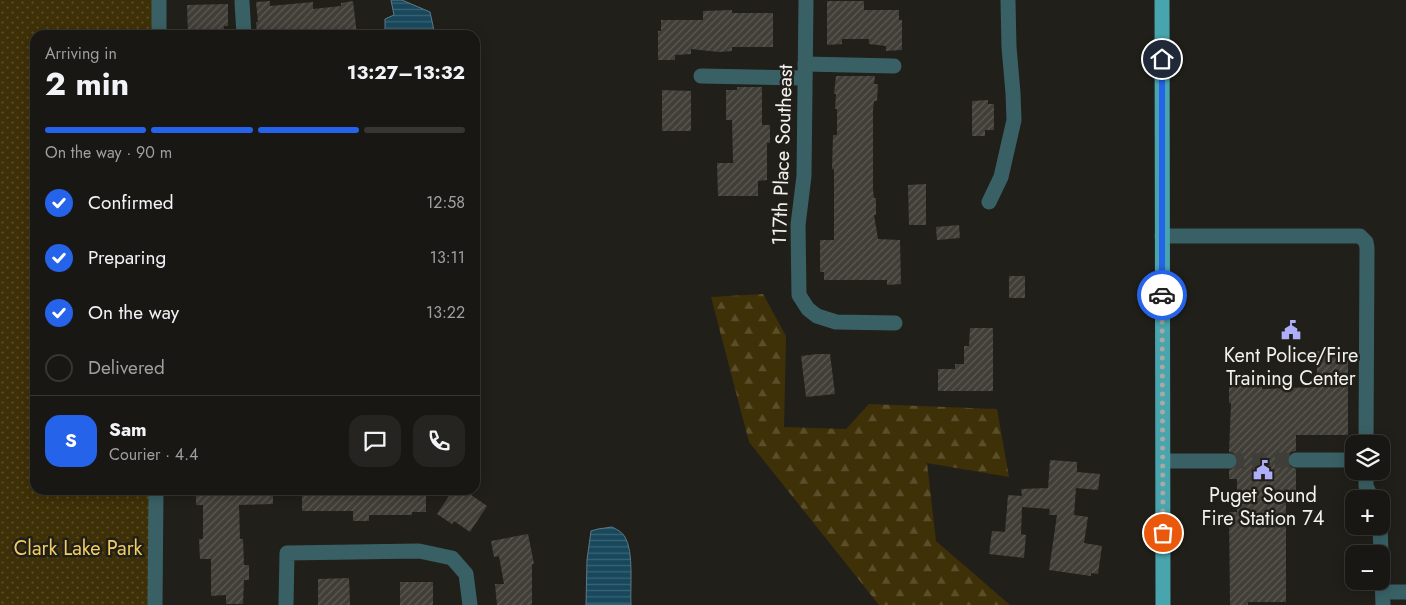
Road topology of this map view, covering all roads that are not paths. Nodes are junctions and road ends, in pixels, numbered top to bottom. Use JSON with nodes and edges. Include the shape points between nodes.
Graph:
{"nodes":[{"id":1,"x":159,"y":0,"type":"edge"},
{"id":2,"x":806,"y":0,"type":"edge"},
{"id":3,"x":1008,"y":0,"type":"edge"},
{"id":4,"x":1162,"y":0,"type":"edge"},
{"id":5,"x":242,"y":2,"type":"dead end"},
{"id":6,"x":159,"y":30,"type":"edge"},
{"id":7,"x":244,"y":30,"type":"edge"},
{"id":8,"x":894,"y":66,"type":"dead end"},
{"id":9,"x":805,"y":71,"type":"junction"},
{"id":10,"x":701,"y":76,"type":"dead end"},
{"id":11,"x":989,"y":202,"type":"dead end"},
{"id":12,"x":1162,"y":236,"type":"junction"},
{"id":13,"x":895,"y":323,"type":"dead end"},
{"id":14,"x":1366,"y":435,"type":"edge"},
{"id":15,"x":1296,"y":460,"type":"tunnel mouth"},
{"id":16,"x":1345,"y":460,"type":"edge"},
{"id":17,"x":1163,"y":461,"type":"junction"},
{"id":18,"x":1229,"y":461,"type":"tunnel mouth"},
{"id":19,"x":156,"y":495,"type":"edge"},
{"id":20,"x":1380,"y":535,"type":"edge"},
{"id":21,"x":1406,"y":592,"type":"edge"},
{"id":22,"x":1383,"y":599,"type":"edge"},
{"id":23,"x":155,"y":605,"type":"edge"},
{"id":24,"x":286,"y":605,"type":"edge"},
{"id":25,"x":470,"y":605,"type":"edge"},
{"id":26,"x":1163,"y":605,"type":"edge"}],
"edges":[{"from":1,"to":6,"type":"street"},
{"from":2,"to":9,"type":"street","name":"117th Place Southeast"},
{"from":3,"to":11,"type":"street","via":[[1014,120],[1001,177]]},
{"from":4,"to":12,"type":"main road"},
{"from":5,"to":7,"type":"street"},
{"from":8,"to":9,"type":"street"},
{"from":9,"to":10,"type":"street"},
{"from":9,"to":13,"type":"street","name":"117th Place Southeast","via":[[804,176],[798,225],[799,295],[808,309],[836,322]]},
{"from":12,"to":14,"type":"street","via":[[1364,238],[1367,248]]},
{"from":12,"to":17,"type":"main road"},
{"from":15,"to":16,"type":"street"},
{"from":17,"to":18,"type":"street"},
{"from":17,"to":26,"type":"main road"},
{"from":19,"to":23,"type":"street"},
{"from":20,"to":22,"type":"street"},
{"from":21,"to":22,"type":"street"},
{"from":24,"to":25,"type":"street","via":[[287,552],[419,551],[452,558],[466,574]]}]}
